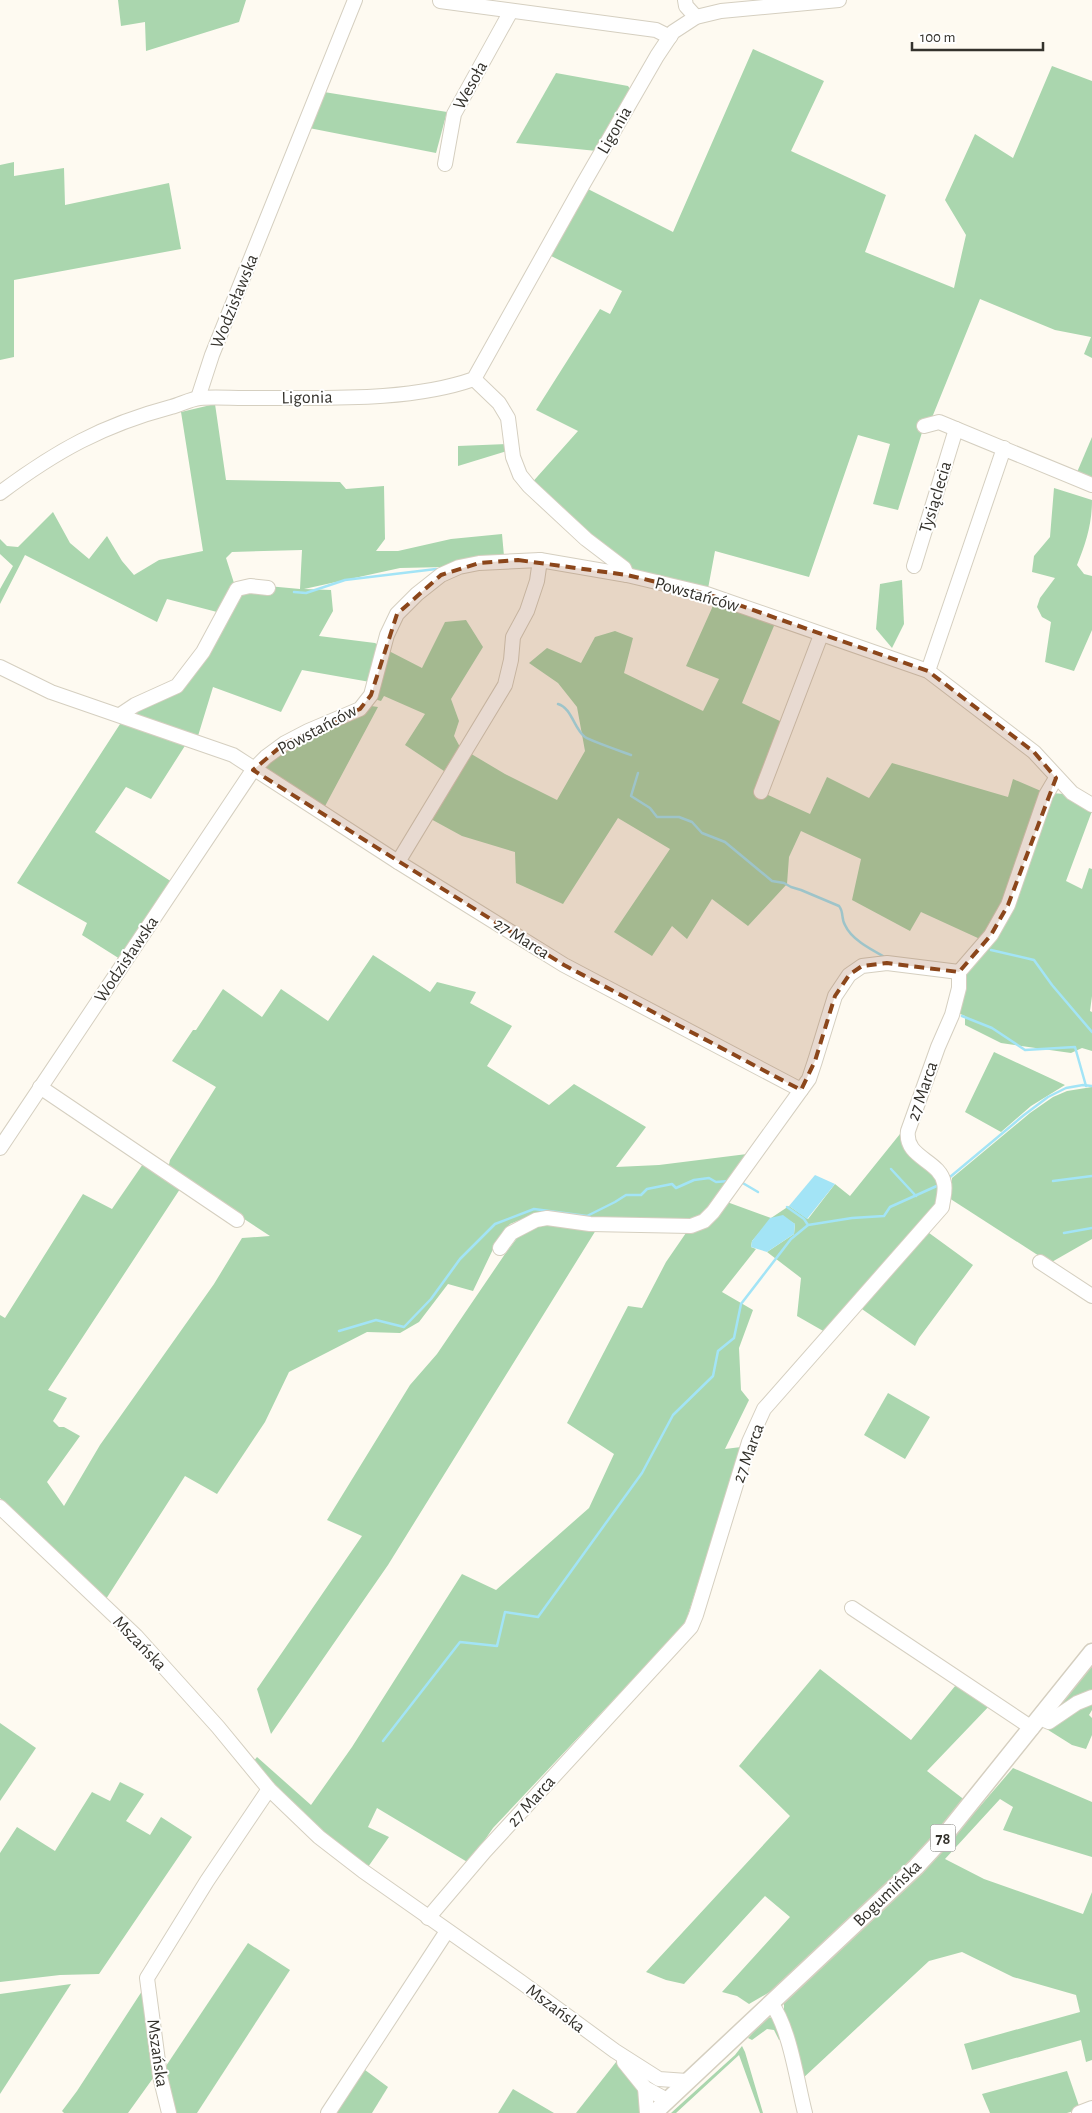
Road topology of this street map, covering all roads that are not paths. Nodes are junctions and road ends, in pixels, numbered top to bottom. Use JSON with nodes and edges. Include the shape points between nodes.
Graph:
{"nodes":[{"id":1,"x":355,"y":0,"type":"edge"},
{"id":2,"x":685,"y":0,"type":"edge"},
{"id":3,"x":838,"y":0,"type":"edge"},
{"id":4,"x":440,"y":1,"type":"edge"},
{"id":5,"x":511,"y":11,"type":"junction"},
{"id":6,"x":696,"y":17,"type":"junction"},
{"id":7,"x":670,"y":37,"type":"junction"},
{"id":8,"x":445,"y":164,"type":"dead end"},
{"id":9,"x":474,"y":379,"type":"junction"},
{"id":10,"x":198,"y":398,"type":"junction"},
{"id":11,"x":924,"y":426,"type":"dead end"},
{"id":12,"x":956,"y":429,"type":"junction"},
{"id":13,"x":1004,"y":448,"type":"junction"},
{"id":14,"x":1092,"y":485,"type":"edge"},
{"id":15,"x":0,"y":493,"type":"edge"},
{"id":16,"x":540,"y":560,"type":"junction"},
{"id":17,"x":914,"y":566,"type":"dead end"},
{"id":18,"x":627,"y":575,"type":"junction"},
{"id":19,"x":268,"y":588,"type":"dead end"},
{"id":20,"x":821,"y":635,"type":"junction"},
{"id":21,"x":0,"y":667,"type":"edge"},
{"id":22,"x":928,"y":671,"type":"junction"},
{"id":23,"x":120,"y":715,"type":"junction"},
{"id":24,"x":253,"y":770,"type":"junction"},
{"id":25,"x":1056,"y":778,"type":"junction"},
{"id":26,"x":761,"y":792,"type":"dead end"},
{"id":27,"x":1091,"y":801,"type":"edge"},
{"id":28,"x":398,"y":862,"type":"junction"},
{"id":29,"x":959,"y":972,"type":"junction"},
{"id":30,"x":40,"y":1087,"type":"junction"},
{"id":31,"x":801,"y":1090,"type":"junction"},
{"id":32,"x":0,"y":1148,"type":"edge"},
{"id":33,"x":237,"y":1220,"type":"dead end"},
{"id":34,"x":500,"y":1248,"type":"dead end"},
{"id":35,"x":1040,"y":1262,"type":"dead end"},
{"id":36,"x":1092,"y":1296,"type":"edge"},
{"id":37,"x":0,"y":1507,"type":"edge"},
{"id":38,"x":852,"y":1608,"type":"dead end"},
{"id":39,"x":1092,"y":1652,"type":"edge"},
{"id":40,"x":1092,"y":1697,"type":"edge"},
{"id":41,"x":1036,"y":1723,"type":"junction"},
{"id":42,"x":269,"y":1789,"type":"junction"},
{"id":43,"x":428,"y":1918,"type":"junction"},
{"id":44,"x":447,"y":1931,"type":"junction"},
{"id":45,"x":771,"y":2003,"type":"junction"},
{"id":46,"x":614,"y":2051,"type":"junction"},
{"id":47,"x":659,"y":2080,"type":"junction"},
{"id":48,"x":687,"y":2081,"type":"junction"},
{"id":49,"x":645,"y":2088,"type":"junction"},
{"id":50,"x":667,"y":2100,"type":"junction"},
{"id":51,"x":1092,"y":2108,"type":"edge"},
{"id":52,"x":168,"y":2113,"type":"edge"},
{"id":53,"x":328,"y":2113,"type":"edge"},
{"id":54,"x":647,"y":2113,"type":"edge"},
{"id":55,"x":654,"y":2113,"type":"edge"},
{"id":56,"x":805,"y":2113,"type":"edge"},
{"id":57,"x":1079,"y":2113,"type":"edge"}],
"edges":[{"from":1,"to":10,"type":"street","name":"Wodzisławska","via":[[212,355]]},
{"from":2,"to":6,"type":"street"},
{"from":3,"to":6,"type":"street","name":"Ligonia","via":[[721,11]]},
{"from":4,"to":5,"type":"street"},
{"from":5,"to":7,"type":"street","via":[[656,30]]},
{"from":5,"to":8,"type":"street","name":"Wesoła","via":[[454,114]]},
{"from":6,"to":7,"type":"street","name":"Ligonia"},
{"from":7,"to":9,"type":"street","name":"Ligonia"},
{"from":9,"to":10,"type":"street","name":"Ligonia","via":[[455,386],[417,392],[361,396]]},
{"from":9,"to":18,"type":"street","via":[[499,403],[508,418],[513,457],[520,475],[586,539],[624,568]]},
{"from":10,"to":15,"type":"street","via":[[98,431],[60,452]]},
{"from":11,"to":12,"type":"street","via":[[939,422]]},
{"from":12,"to":13,"type":"street"},
{"from":12,"to":17,"type":"street","name":"Tysiąclecia"},
{"from":13,"to":14,"type":"street"},
{"from":13,"to":22,"type":"street"},
{"from":16,"to":18,"type":"street","name":"Powstańców"},
{"from":16,"to":24,"type":"street","name":"Powstańców","via":[[479,563],[441,575],[397,614],[387,635],[371,695],[360,709],[285,743]]},
{"from":16,"to":28,"type":"street","via":[[527,611],[513,636],[505,685]]},
{"from":18,"to":20,"type":"street","name":"Powstańców","via":[[707,594]]},
{"from":19,"to":23,"type":"street","via":[[250,586],[237,589],[203,652],[177,686]]},
{"from":20,"to":22,"type":"street","name":"Powstańców"},
{"from":20,"to":26,"type":"street"},
{"from":21,"to":23,"type":"street","via":[[51,692]]},
{"from":22,"to":25,"type":"street","name":"Powstańców","via":[[1034,752]]},
{"from":23,"to":24,"type":"street","via":[[227,753]]},
{"from":24,"to":28,"type":"street","name":"27 Marca"},
{"from":24,"to":30,"type":"street","name":"Wodzisławska"},
{"from":25,"to":27,"type":"street","name":"Powstańców","via":[[1072,793]]},
{"from":25,"to":29,"type":"street","via":[[1046,795],[1008,905],[991,934]]},
{"from":28,"to":31,"type":"street","name":"27 Marca","via":[[564,964]]},
{"from":29,"to":31,"type":"street","via":[[887,963],[862,966],[849,975],[835,996],[815,1061]]},
{"from":29,"to":43,"type":"street","name":"27 Marca","via":[[952,1015],[907,1140],[910,1148],[943,1178],[942,1206],[764,1409],[749,1442],[691,1627],[485,1851]]},
{"from":30,"to":32,"type":"street","name":"Wodzisławska"},
{"from":30,"to":33,"type":"street"},
{"from":31,"to":34,"type":"street","via":[[704,1221],[690,1226],[590,1224],[547,1218],[511,1233]]},
{"from":35,"to":36,"type":"street"},
{"from":37,"to":42,"type":"street","name":"Mszańska","via":[[136,1636]]},
{"from":38,"to":41,"type":"street"},
{"from":39,"to":41,"type":"main road","name":"Bogumińska","number":"78"},
{"from":40,"to":41,"type":"street","via":[[1049,1722]]},
{"from":41,"to":45,"type":"main road","name":"Bogumińska","number":"78","via":[[935,1847]]},
{"from":42,"to":43,"type":"street","name":"Mszańska","via":[[319,1837]]},
{"from":42,"to":52,"type":"street","name":"Mszańska","via":[[147,1978]]},
{"from":43,"to":44,"type":"street","name":"Mszańska"},
{"from":44,"to":46,"type":"street","name":"Mszańska"},
{"from":44,"to":53,"type":"street"},
{"from":45,"to":48,"type":"main road","name":"Bogumińska","number":"78"},
{"from":45,"to":56,"type":"street","via":[[778,2012],[786,2036]]},
{"from":46,"to":47,"type":"street","name":"Mszańska"},
{"from":46,"to":49,"type":"street","name":"Mszańska"},
{"from":47,"to":48,"type":"street"},
{"from":47,"to":50,"type":"street"},
{"from":48,"to":50,"type":"main road","name":"Bogumińska","number":"78"},
{"from":49,"to":50,"type":"street"},
{"from":49,"to":54,"type":"street"},
{"from":50,"to":55,"type":"main road","name":"Bogumińska","number":"78"},
{"from":51,"to":57,"type":"street"}]}
